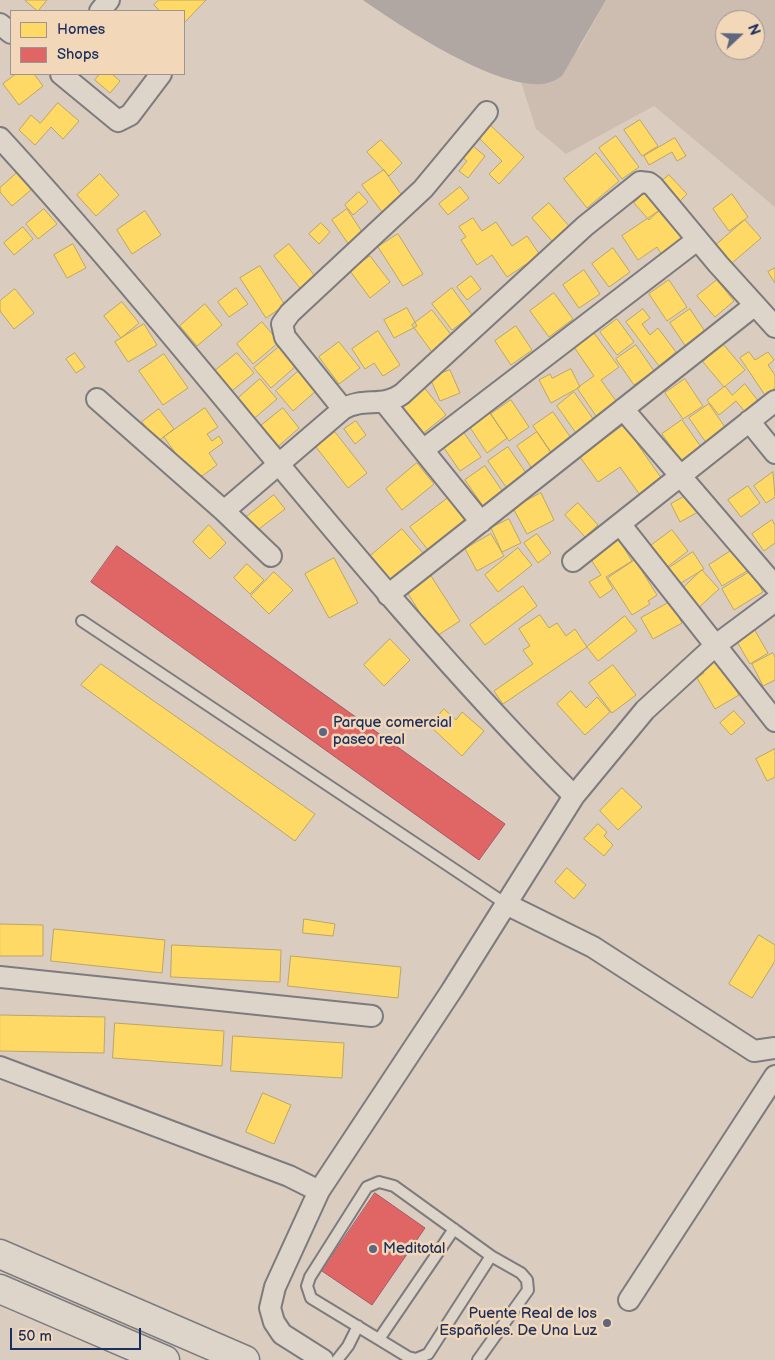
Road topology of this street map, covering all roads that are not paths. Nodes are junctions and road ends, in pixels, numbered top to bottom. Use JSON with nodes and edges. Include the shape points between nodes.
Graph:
{"nodes":[{"id":1,"x":109,"y":0,"type":"edge"},
{"id":2,"x":101,"y":10,"type":"edge"},
{"id":3,"x":0,"y":24,"type":"edge"},
{"id":4,"x":10,"y":32,"type":"edge"},
{"id":5,"x":62,"y":75,"type":"edge"},
{"id":6,"x":160,"y":75,"type":"edge"},
{"id":7,"x":486,"y":112,"type":"dead end"},
{"id":8,"x":0,"y":138,"type":"edge"},
{"id":9,"x":698,"y":240,"type":"junction"},
{"id":10,"x":755,"y":305,"type":"junction"},
{"id":11,"x":775,"y":327,"type":"edge"},
{"id":12,"x":97,"y":399,"type":"dead end"},
{"id":13,"x":775,"y":400,"type":"edge"},
{"id":14,"x":385,"y":403,"type":"junction"},
{"id":15,"x":343,"y":409,"type":"junction"},
{"id":16,"x":623,"y":409,"type":"junction"},
{"id":17,"x":749,"y":421,"type":"junction"},
{"id":18,"x":423,"y":450,"type":"junction"},
{"id":19,"x":775,"y":453,"type":"edge"},
{"id":20,"x":278,"y":464,"type":"junction"},
{"id":21,"x":680,"y":474,"type":"junction"},
{"id":22,"x":224,"y":511,"type":"junction"},
{"id":23,"x":481,"y":522,"type":"junction"},
{"id":24,"x":620,"y":524,"type":"junction"},
{"id":25,"x":271,"y":556,"type":"dead end"},
{"id":26,"x":572,"y":562,"type":"dead end"},
{"id":27,"x":775,"y":586,"type":"edge"},
{"id":28,"x":388,"y":595,"type":"junction"},
{"id":29,"x":775,"y":601,"type":"edge"},
{"id":30,"x":82,"y":621,"type":"dead end"},
{"id":31,"x":716,"y":645,"type":"junction"},
{"id":32,"x":775,"y":721,"type":"edge"},
{"id":33,"x":574,"y":796,"type":"junction"},
{"id":34,"x":506,"y":904,"type":"junction"},
{"id":35,"x":0,"y":977,"type":"edge"},
{"id":36,"x":372,"y":1016,"type":"dead end"},
{"id":37,"x":775,"y":1048,"type":"edge"},
{"id":38,"x":0,"y":1067,"type":"edge"},
{"id":39,"x":775,"y":1076,"type":"edge"},
{"id":40,"x":319,"y":1191,"type":"junction"},
{"id":41,"x":454,"y":1230,"type":"junction"},
{"id":42,"x":0,"y":1254,"type":"edge"},
{"id":43,"x":491,"y":1256,"type":"junction"},
{"id":44,"x":0,"y":1289,"type":"edge"},
{"id":45,"x":629,"y":1300,"type":"dead end"},
{"id":46,"x":358,"y":1326,"type":"junction"},
{"id":47,"x":379,"y":1339,"type":"junction"},
{"id":48,"x":165,"y":1360,"type":"edge"},
{"id":49,"x":245,"y":1360,"type":"edge"},
{"id":50,"x":323,"y":1360,"type":"edge"},
{"id":51,"x":337,"y":1360,"type":"edge"},
{"id":52,"x":416,"y":1360,"type":"edge"},
{"id":53,"x":478,"y":1360,"type":"edge"}],
"edges":[{"from":1,"to":2,"type":"street"},
{"from":3,"to":4,"type":"street"},
{"from":5,"to":6,"type":"street","via":[[118,121],[130,115]]},
{"from":7,"to":15,"type":"street","via":[[422,189],[282,324],[285,337]]},
{"from":8,"to":20,"type":"street","via":[[76,221]]},
{"from":9,"to":10,"type":"street"},
{"from":9,"to":14,"type":"street","via":[[649,183],[637,183],[585,226],[402,394]]},
{"from":9,"to":18,"type":"street"},
{"from":10,"to":11,"type":"street"},
{"from":10,"to":16,"type":"street"},
{"from":12,"to":22,"type":"street"},
{"from":13,"to":17,"type":"street"},
{"from":14,"to":15,"type":"street","via":[[359,402]]},
{"from":14,"to":18,"type":"street"},
{"from":15,"to":20,"type":"street"},
{"from":16,"to":21,"type":"street"},
{"from":16,"to":23,"type":"street"},
{"from":17,"to":19,"type":"street"},
{"from":17,"to":21,"type":"street"},
{"from":18,"to":23,"type":"street"},
{"from":20,"to":22,"type":"street"},
{"from":20,"to":28,"type":"street"},
{"from":21,"to":24,"type":"street"},
{"from":21,"to":27,"type":"street"},
{"from":22,"to":25,"type":"street"},
{"from":23,"to":28,"type":"street"},
{"from":24,"to":26,"type":"street"},
{"from":24,"to":31,"type":"street"},
{"from":28,"to":33,"type":"street"},
{"from":29,"to":31,"type":"street"},
{"from":30,"to":34,"type":"lane"},
{"from":31,"to":32,"type":"street"},
{"from":31,"to":33,"type":"street","via":[[645,710]]},
{"from":33,"to":34,"type":"street"},
{"from":34,"to":37,"type":"street","via":[[608,956],[754,1052]]},
{"from":34,"to":40,"type":"street"},
{"from":35,"to":36,"type":"street"},
{"from":38,"to":40,"type":"street","via":[[290,1176]]},
{"from":39,"to":45,"type":"street"},
{"from":40,"to":50,"type":"street","via":[[275,1287],[270,1308],[282,1334]]},
{"from":41,"to":43,"type":"lane"},
{"from":41,"to":46,"type":"lane","via":[[394,1186],[379,1182],[367,1187],[307,1286],[311,1298]]},
{"from":41,"to":47,"type":"lane"},
{"from":42,"to":49,"type":"street"},
{"from":43,"to":52,"type":"lane","via":[[428,1354]]},
{"from":43,"to":53,"type":"lane","via":[[521,1273],[527,1280],[528,1290]]},
{"from":44,"to":48,"type":"street"},
{"from":46,"to":47,"type":"lane"},
{"from":46,"to":51,"type":"lane"},
{"from":47,"to":52,"type":"lane"}]}
